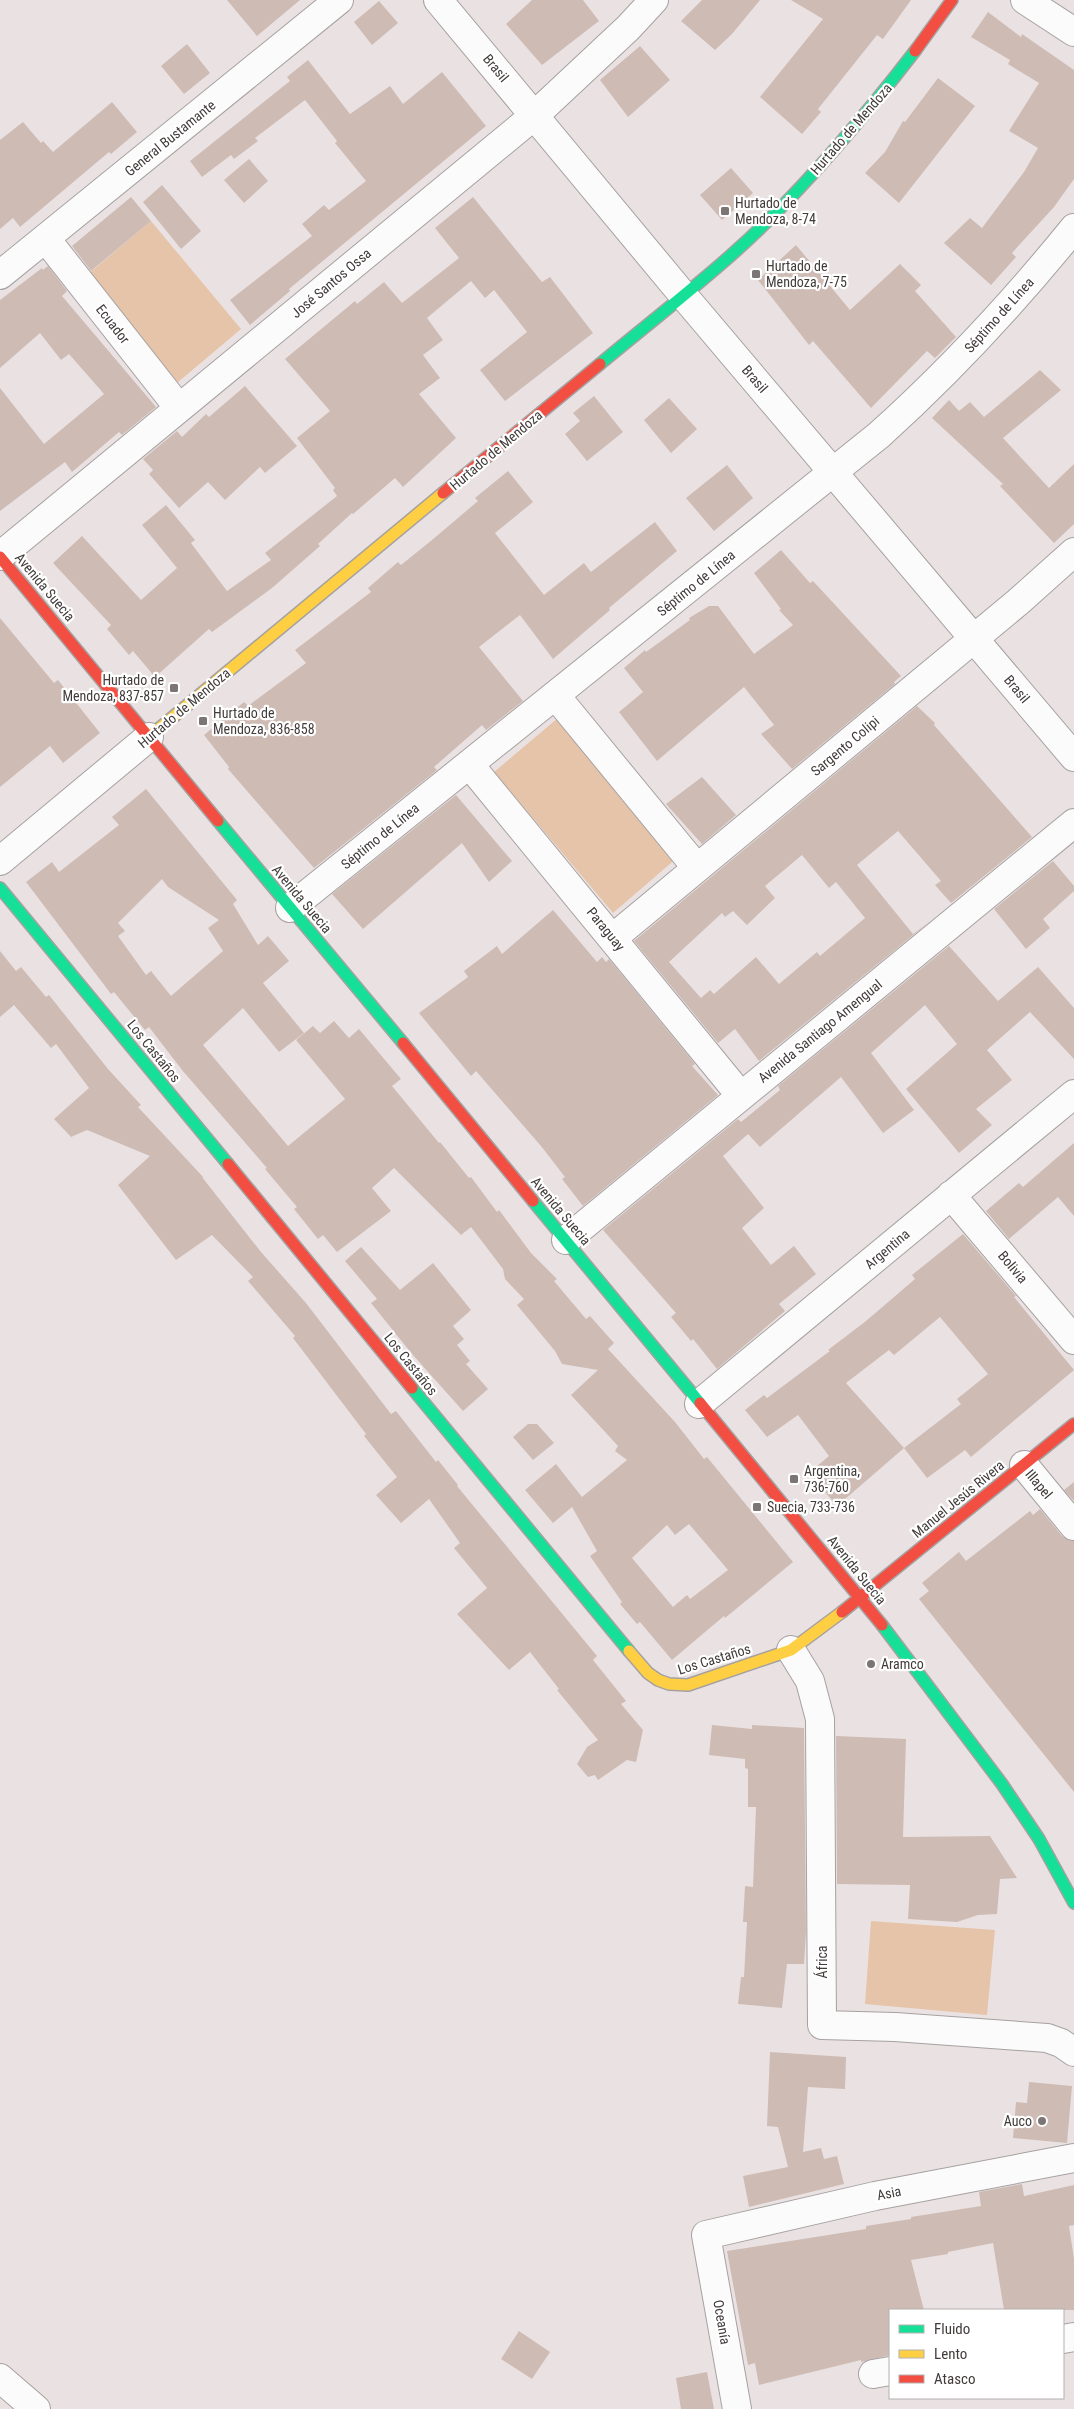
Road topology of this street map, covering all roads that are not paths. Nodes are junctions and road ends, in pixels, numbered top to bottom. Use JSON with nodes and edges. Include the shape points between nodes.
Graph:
{"nodes":[{"id":1,"x":339,"y":0,"type":"edge"},
{"id":2,"x":438,"y":0,"type":"edge"},
{"id":3,"x":654,"y":0,"type":"edge"},
{"id":4,"x":952,"y":0,"type":"edge"},
{"id":5,"x":1025,"y":0,"type":"edge"},
{"id":6,"x":1074,"y":32,"type":"edge"},
{"id":7,"x":534,"y":115,"type":"junction"},
{"id":8,"x":1074,"y":228,"type":"edge"},
{"id":9,"x":46,"y":239,"type":"junction"},
{"id":10,"x":0,"y":275,"type":"edge"},
{"id":11,"x":683,"y":296,"type":"junction"},
{"id":12,"x":180,"y":408,"type":"junction"},
{"id":13,"x":834,"y":472,"type":"junction"},
{"id":14,"x":1074,"y":552,"type":"edge"},
{"id":15,"x":0,"y":556,"type":"edge"},
{"id":16,"x":974,"y":638,"type":"junction"},
{"id":17,"x":555,"y":695,"type":"junction"},
{"id":18,"x":150,"y":737,"type":"junction"},
{"id":19,"x":1074,"y":757,"type":"edge"},
{"id":20,"x":469,"y":764,"type":"junction"},
{"id":21,"x":1074,"y":823,"type":"edge"},
{"id":22,"x":0,"y":861,"type":"edge"},
{"id":23,"x":698,"y":868,"type":"junction"},
{"id":24,"x":0,"y":888,"type":"edge"},
{"id":25,"x":290,"y":908,"type":"junction"},
{"id":26,"x":614,"y":938,"type":"junction"},
{"id":27,"x":1074,"y":1094,"type":"edge"},
{"id":28,"x":741,"y":1096,"type":"junction"},
{"id":29,"x":951,"y":1195,"type":"junction"},
{"id":30,"x":566,"y":1240,"type":"junction"},
{"id":31,"x":1074,"y":1340,"type":"edge"},
{"id":32,"x":699,"y":1404,"type":"junction"},
{"id":33,"x":1074,"y":1424,"type":"edge"},
{"id":34,"x":1024,"y":1465,"type":"junction"},
{"id":35,"x":1074,"y":1526,"type":"edge"},
{"id":36,"x":861,"y":1597,"type":"junction"},
{"id":37,"x":791,"y":1650,"type":"junction"},
{"id":38,"x":1074,"y":1903,"type":"edge"},
{"id":39,"x":1074,"y":2052,"type":"edge"},
{"id":40,"x":1074,"y":2158,"type":"edge"},
{"id":41,"x":706,"y":2235,"type":"joint"},
{"id":42,"x":0,"y":2378,"type":"edge"},
{"id":43,"x":36,"y":2409,"type":"edge"},
{"id":44,"x":737,"y":2409,"type":"edge"}],
"edges":[{"from":1,"to":9,"type":"street","name":"General Bustamante"},
{"from":2,"to":7,"type":"street","name":"Brasil"},
{"from":3,"to":7,"type":"street","name":"José Santos Ossa"},
{"from":4,"to":11,"type":"main road","name":"Hurtado de Mendoza","via":[[886,90],[837,148],[785,204]]},
{"from":5,"to":6,"type":"street"},
{"from":7,"to":11,"type":"street","name":"Brasil"},
{"from":7,"to":12,"type":"street","name":"José Santos Ossa"},
{"from":8,"to":13,"type":"street","name":"Séptimo de Línea","via":[[1028,284],[952,366],[879,436]]},
{"from":9,"to":10,"type":"street","name":"General Bustamante"},
{"from":9,"to":12,"type":"street","name":"Ecuador"},
{"from":11,"to":13,"type":"street","name":"Brasil"},
{"from":11,"to":18,"type":"main road","name":"Hurtado de Mendoza"},
{"from":12,"to":15,"type":"street","name":"José Santos Ossa"},
{"from":13,"to":16,"type":"street","name":"Brasil"},
{"from":13,"to":17,"type":"street","name":"Séptimo de Línea"},
{"from":14,"to":16,"type":"street","name":"Sargento Colipi"},
{"from":15,"to":18,"type":"main road","name":"Avenida Suecia"},
{"from":16,"to":19,"type":"street","name":"Brasil"},
{"from":16,"to":23,"type":"street","name":"Sargento Colipi"},
{"from":17,"to":20,"type":"street","name":"Séptimo de Línea"},
{"from":17,"to":23,"type":"street"},
{"from":18,"to":22,"type":"street","name":"Hurtado de Mendoza"},
{"from":18,"to":25,"type":"main road","name":"Avenida Suecia"},
{"from":20,"to":25,"type":"street","name":"Séptimo de Línea"},
{"from":20,"to":26,"type":"street","name":"Paraguay"},
{"from":21,"to":28,"type":"street","name":"Avenida Santiago Amengual"},
{"from":23,"to":26,"type":"street","name":"Sargento Colipi"},
{"from":24,"to":37,"type":"main road","name":"Los Castaños","via":[[649,1676],[666,1684],[688,1685]]},
{"from":25,"to":30,"type":"main road","name":"Avenida Suecia"},
{"from":26,"to":28,"type":"street","name":"Paraguay"},
{"from":27,"to":29,"type":"street","name":"Argentina"},
{"from":28,"to":30,"type":"street","name":"Avenida Santiago Amengual"},
{"from":29,"to":31,"type":"street","name":"Bolivia"},
{"from":29,"to":32,"type":"street","name":"Argentina"},
{"from":30,"to":32,"type":"main road","name":"Avenida Suecia"},
{"from":32,"to":36,"type":"main road","name":"Avenida Suecia"},
{"from":33,"to":34,"type":"main road","name":"Manuel Jesús Rivera"},
{"from":34,"to":35,"type":"street","name":"Illapel"},
{"from":34,"to":36,"type":"main road","name":"Manuel Jesús Rivera"},
{"from":36,"to":37,"type":"main road","name":"Los Castaños"},
{"from":36,"to":38,"type":"main road","name":"Avenida Suecia","via":[[1002,1784],[1039,1839]]},
{"from":37,"to":39,"type":"street","name":"África","via":[[810,1681],[820,1719],[822,2026],[895,2027],[1046,2038],[1061,2042]]},
{"from":40,"to":41,"type":"street","name":"Asia","via":[[875,2196]]},
{"from":41,"to":44,"type":"street","name":"Oceanía"},
{"from":42,"to":43,"type":"street"}]}
